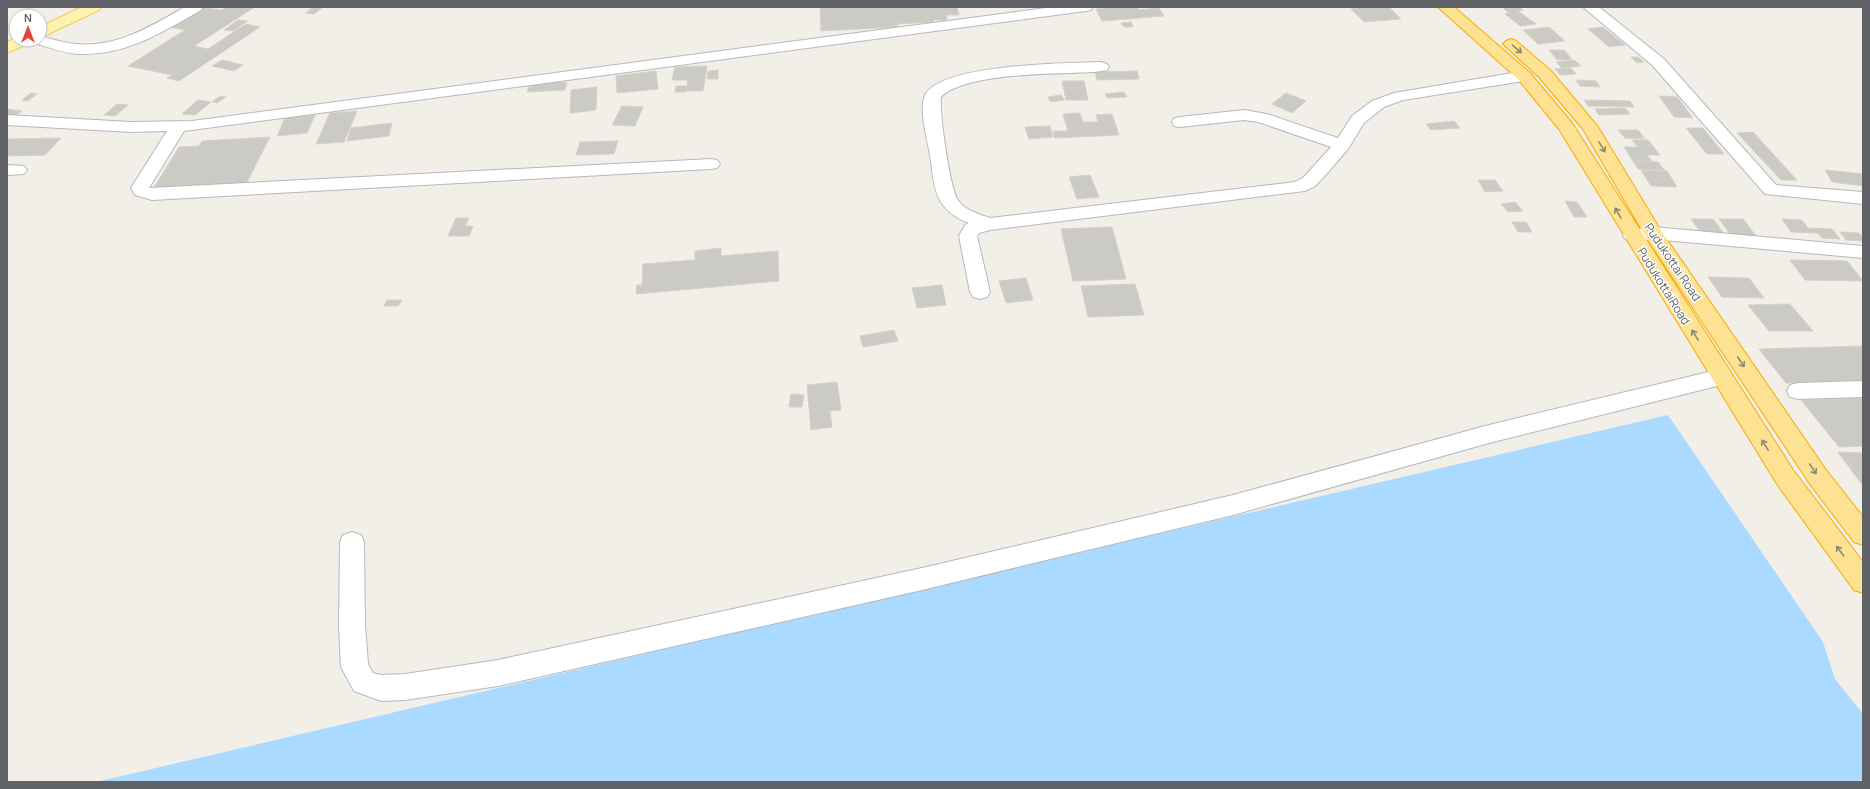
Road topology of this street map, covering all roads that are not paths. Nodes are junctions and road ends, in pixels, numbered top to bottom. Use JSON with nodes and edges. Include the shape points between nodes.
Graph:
{"nodes":[{"id":1,"x":94,"y":7,"type":"edge"},
{"id":2,"x":196,"y":7,"type":"edge"},
{"id":3,"x":1086,"y":7,"type":"edge"},
{"id":4,"x":1445,"y":7,"type":"edge"},
{"id":5,"x":1465,"y":7,"type":"edge"},
{"id":6,"x":1590,"y":7,"type":"edge"},
{"id":7,"x":48,"y":29,"type":"edge"},
{"id":8,"x":48,"y":42,"type":"edge"},
{"id":9,"x":1100,"y":67,"type":"dead end"},
{"id":10,"x":1524,"y":76,"type":"junction"},
{"id":11,"x":7,"y":120,"type":"edge"},
{"id":12,"x":1180,"y":122,"type":"dead end"},
{"id":13,"x":178,"y":127,"type":"junction"},
{"id":14,"x":1342,"y":145,"type":"junction"},
{"id":15,"x":711,"y":164,"type":"dead end"},
{"id":16,"x":1863,"y":198,"type":"edge"},
{"id":17,"x":988,"y":224,"type":"junction"},
{"id":18,"x":1654,"y":234,"type":"junction"},
{"id":19,"x":1632,"y":235,"type":"junction"},
{"id":20,"x":1863,"y":252,"type":"edge"},
{"id":21,"x":980,"y":292,"type":"dead end"},
{"id":22,"x":1727,"y":385,"type":"junction"},
{"id":23,"x":1863,"y":388,"type":"edge"},
{"id":24,"x":1798,"y":391,"type":"dead end"},
{"id":25,"x":1763,"y":394,"type":"junction"},
{"id":26,"x":1858,"y":523,"type":"edge"},
{"id":27,"x":352,"y":542,"type":"dead end"},
{"id":28,"x":1863,"y":582,"type":"edge"}],
"edges":[{"from":1,"to":7,"type":"main road"},
{"from":2,"to":8,"type":"street","via":[[131,43],[109,48],[78,49]]},
{"from":3,"to":13,"type":"street"},
{"from":4,"to":10,"type":"highway","name":"PudukottaiRoad"},
{"from":5,"to":18,"type":"highway","name":"Pudukottai Road","one_way":true,"via":[[1492,27],[1545,74],[1590,127]]},
{"from":6,"to":16,"type":"street","via":[[1658,62],[1771,190]]},
{"from":9,"to":17,"type":"street","via":[[1008,72],[969,78],[940,87],[935,92],[933,118],[943,187],[956,209]]},
{"from":10,"to":14,"type":"street","via":[[1400,96],[1378,104],[1358,120]]},
{"from":19,"to":10,"type":"highway","name":"PudukottaiRoad","one_way":true,"via":[[1566,127]]},
{"from":11,"to":13,"type":"street"},
{"from":12,"to":14,"type":"street","via":[[1244,115],[1261,118]]},
{"from":13,"to":15,"type":"street","via":[[140,188],[141,191],[152,194],[178,193]]},
{"from":14,"to":17,"type":"street","via":[[1317,174],[1299,187]]},
{"from":17,"to":21,"type":"street","via":[[972,229],[968,236]]},
{"from":18,"to":19,"type":"street"},
{"from":18,"to":20,"type":"street"},
{"from":18,"to":25,"type":"highway","name":"Pudukottai Road","one_way":true},
{"from":22,"to":19,"type":"highway","name":"PudukottaiRoad","one_way":true},
{"from":22,"to":25,"type":"highway"},
{"from":22,"to":27,"type":"street","via":[[1489,434],[1233,505],[922,579],[521,668],[405,687],[381,688],[364,682],[355,667]]},
{"from":28,"to":22,"type":"highway","name":"PudukottaiRoad","one_way":true,"via":[[1785,477]]},
{"from":23,"to":24,"type":"street"},
{"from":25,"to":26,"type":"highway","name":"Pudukottai Road","one_way":true,"via":[[1818,477]]}]}
